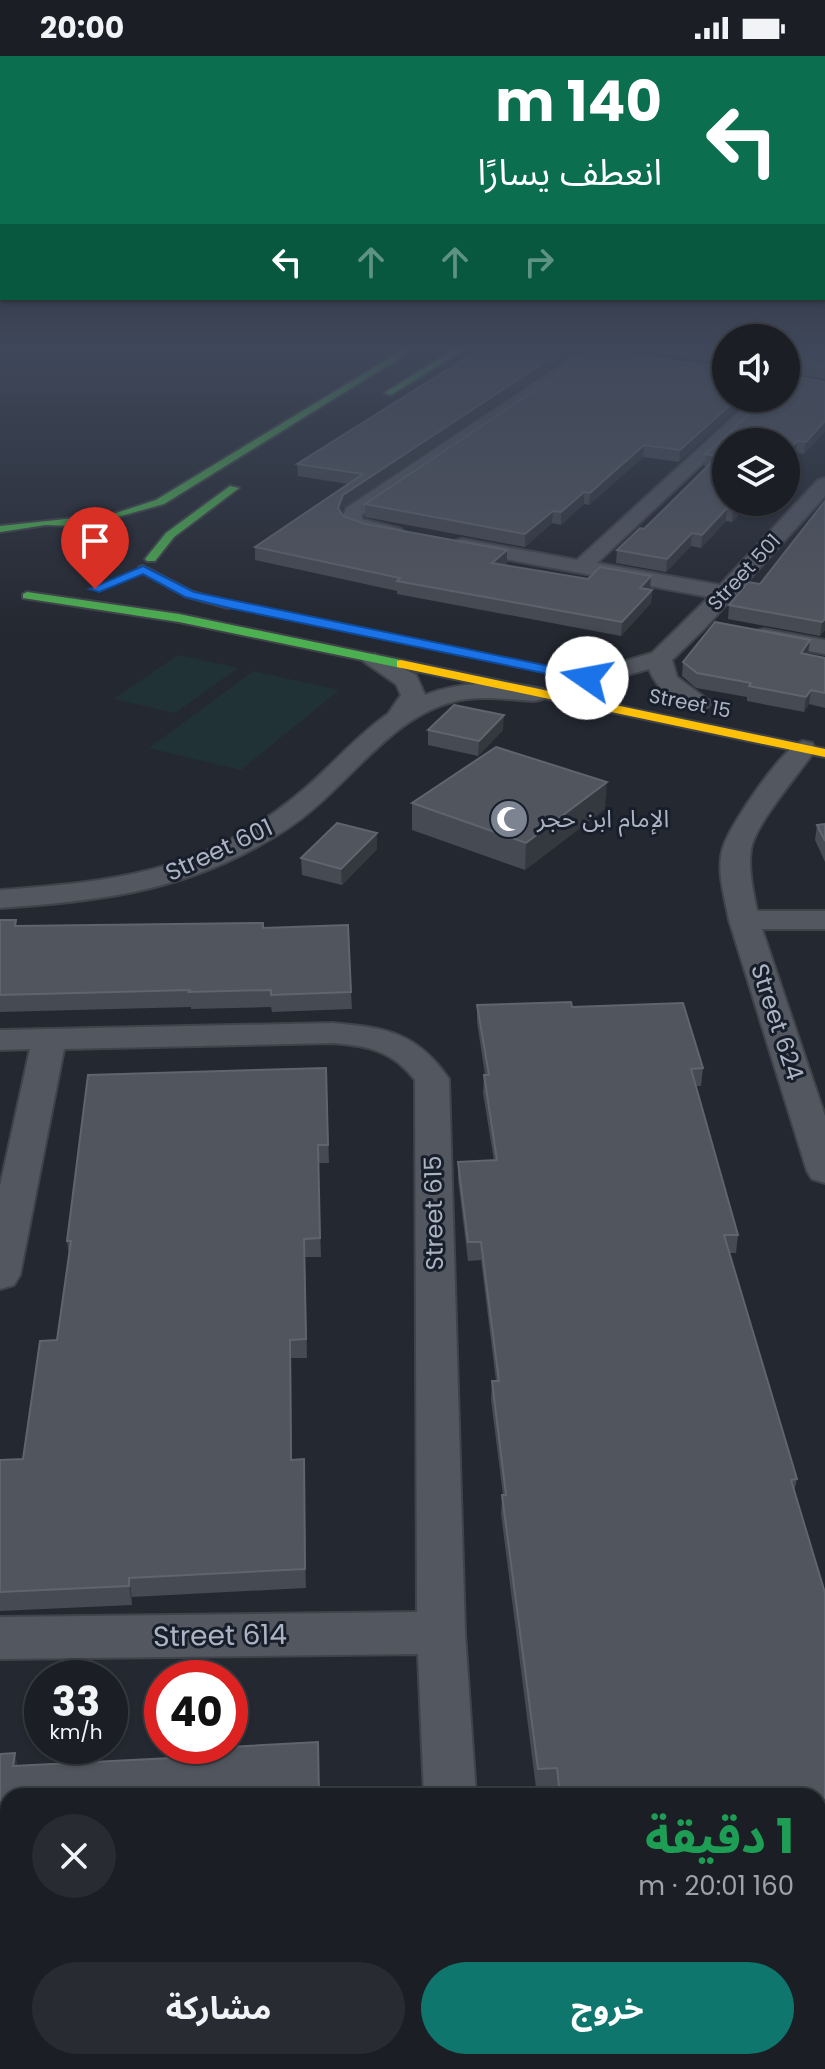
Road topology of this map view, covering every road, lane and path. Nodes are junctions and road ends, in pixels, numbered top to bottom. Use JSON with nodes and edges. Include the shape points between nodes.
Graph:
{"nodes":[{"id":1,"x":258,"y":442,"type":"edge"},
{"id":2,"x":457,"y":442,"type":"edge"},
{"id":3,"x":716,"y":442,"type":"edge"},
{"id":4,"x":247,"y":480,"type":"dead end"},
{"id":5,"x":825,"y":484,"type":"edge"},
{"id":6,"x":71,"y":521,"type":"junction"},
{"id":7,"x":0,"y":528,"type":"edge"},
{"id":8,"x":147,"y":564,"type":"junction"},
{"id":9,"x":581,"y":567,"type":"junction"},
{"id":10,"x":123,"y":580,"type":"dead end"},
{"id":11,"x":95,"y":589,"type":"dead end"},
{"id":12,"x":725,"y":593,"type":"junction"},
{"id":13,"x":244,"y":607,"type":"dead end"},
{"id":14,"x":697,"y":623,"type":"junction"},
{"id":15,"x":825,"y":647,"type":"edge"},
{"id":16,"x":660,"y":658,"type":"junction"},
{"id":17,"x":375,"y":661,"type":"junction"},
{"id":18,"x":552,"y":670,"type":"joint"},
{"id":19,"x":629,"y":687,"type":"dead end"},
{"id":20,"x":657,"y":693,"type":"dead end"},
{"id":21,"x":534,"y":694,"type":"junction"},
{"id":22,"x":706,"y":704,"type":"joint"},
{"id":23,"x":400,"y":716,"type":"junction"},
{"id":24,"x":814,"y":751,"type":"edge"},
{"id":25,"x":0,"y":899,"type":"edge"},
{"id":26,"x":744,"y":920,"type":"junction"},
{"id":27,"x":825,"y":920,"type":"edge"},
{"id":28,"x":0,"y":1040,"type":"edge"},
{"id":29,"x":49,"y":1040,"type":"junction"},
{"id":30,"x":825,"y":1171,"type":"edge"},
{"id":31,"x":0,"y":1275,"type":"edge"},
{"id":32,"x":441,"y":1633,"type":"junction"},
{"id":33,"x":0,"y":1638,"type":"edge"},
{"id":34,"x":450,"y":1788,"type":"edge"}],
"edges":[{"from":1,"to":6,"type":"street","via":[[160,502],[114,517]]},
{"from":2,"to":9,"type":"street","via":[[353,512],[351,522]]},
{"from":3,"to":9,"type":"street"},
{"from":4,"to":8,"type":"street","via":[[170,535]]},
{"from":5,"to":12,"type":"street","name":"Street 501"},
{"from":6,"to":7,"type":"street"},
{"from":6,"to":8,"type":"street","via":[[138,535],[151,547]]},
{"from":8,"to":10,"type":"street"},
{"from":8,"to":13,"type":"street","via":[[189,594]]},
{"from":9,"to":12,"type":"street"},
{"from":11,"to":17,"type":"street","name":"Street 15","via":[[20,596],[150,613]]},
{"from":12,"to":14,"type":"street","name":"Street 501"},
{"from":14,"to":15,"type":"street"},
{"from":14,"to":16,"type":"street","name":"Street 501"},
{"from":16,"to":18,"type":"street","name":"Street 501","via":[[616,671]]},
{"from":16,"to":22,"type":"street","via":[[666,681]]},
{"from":17,"to":21,"type":"street","name":"Street 15"},
{"from":17,"to":23,"type":"street","via":[[407,680],[413,695]]},
{"from":18,"to":19,"type":"street","name":"Street 15"},
{"from":20,"to":22,"type":"street","name":"Street 15"},
{"from":21,"to":23,"type":"street","name":"Street 601","via":[[467,692],[433,699]]},
{"from":21,"to":24,"type":"street","name":"Street 15"},
{"from":23,"to":25,"type":"street","name":"Street 601","via":[[281,820],[224,853],[157,879],[77,894]]},
{"from":24,"to":26,"type":"street","name":"Street 624","via":[[779,777],[737,846],[736,878]]},
{"from":26,"to":27,"type":"street"},
{"from":26,"to":30,"type":"street","name":"Street 624"},
{"from":28,"to":29,"type":"street","name":"Street 615"},
{"from":29,"to":31,"type":"street"},
{"from":29,"to":32,"type":"street","name":"Street 615","via":[[333,1033],[386,1039],[415,1055],[432,1079]]},
{"from":32,"to":33,"type":"street","name":"Street 614"},
{"from":32,"to":34,"type":"street","name":"Street 615"}]}
